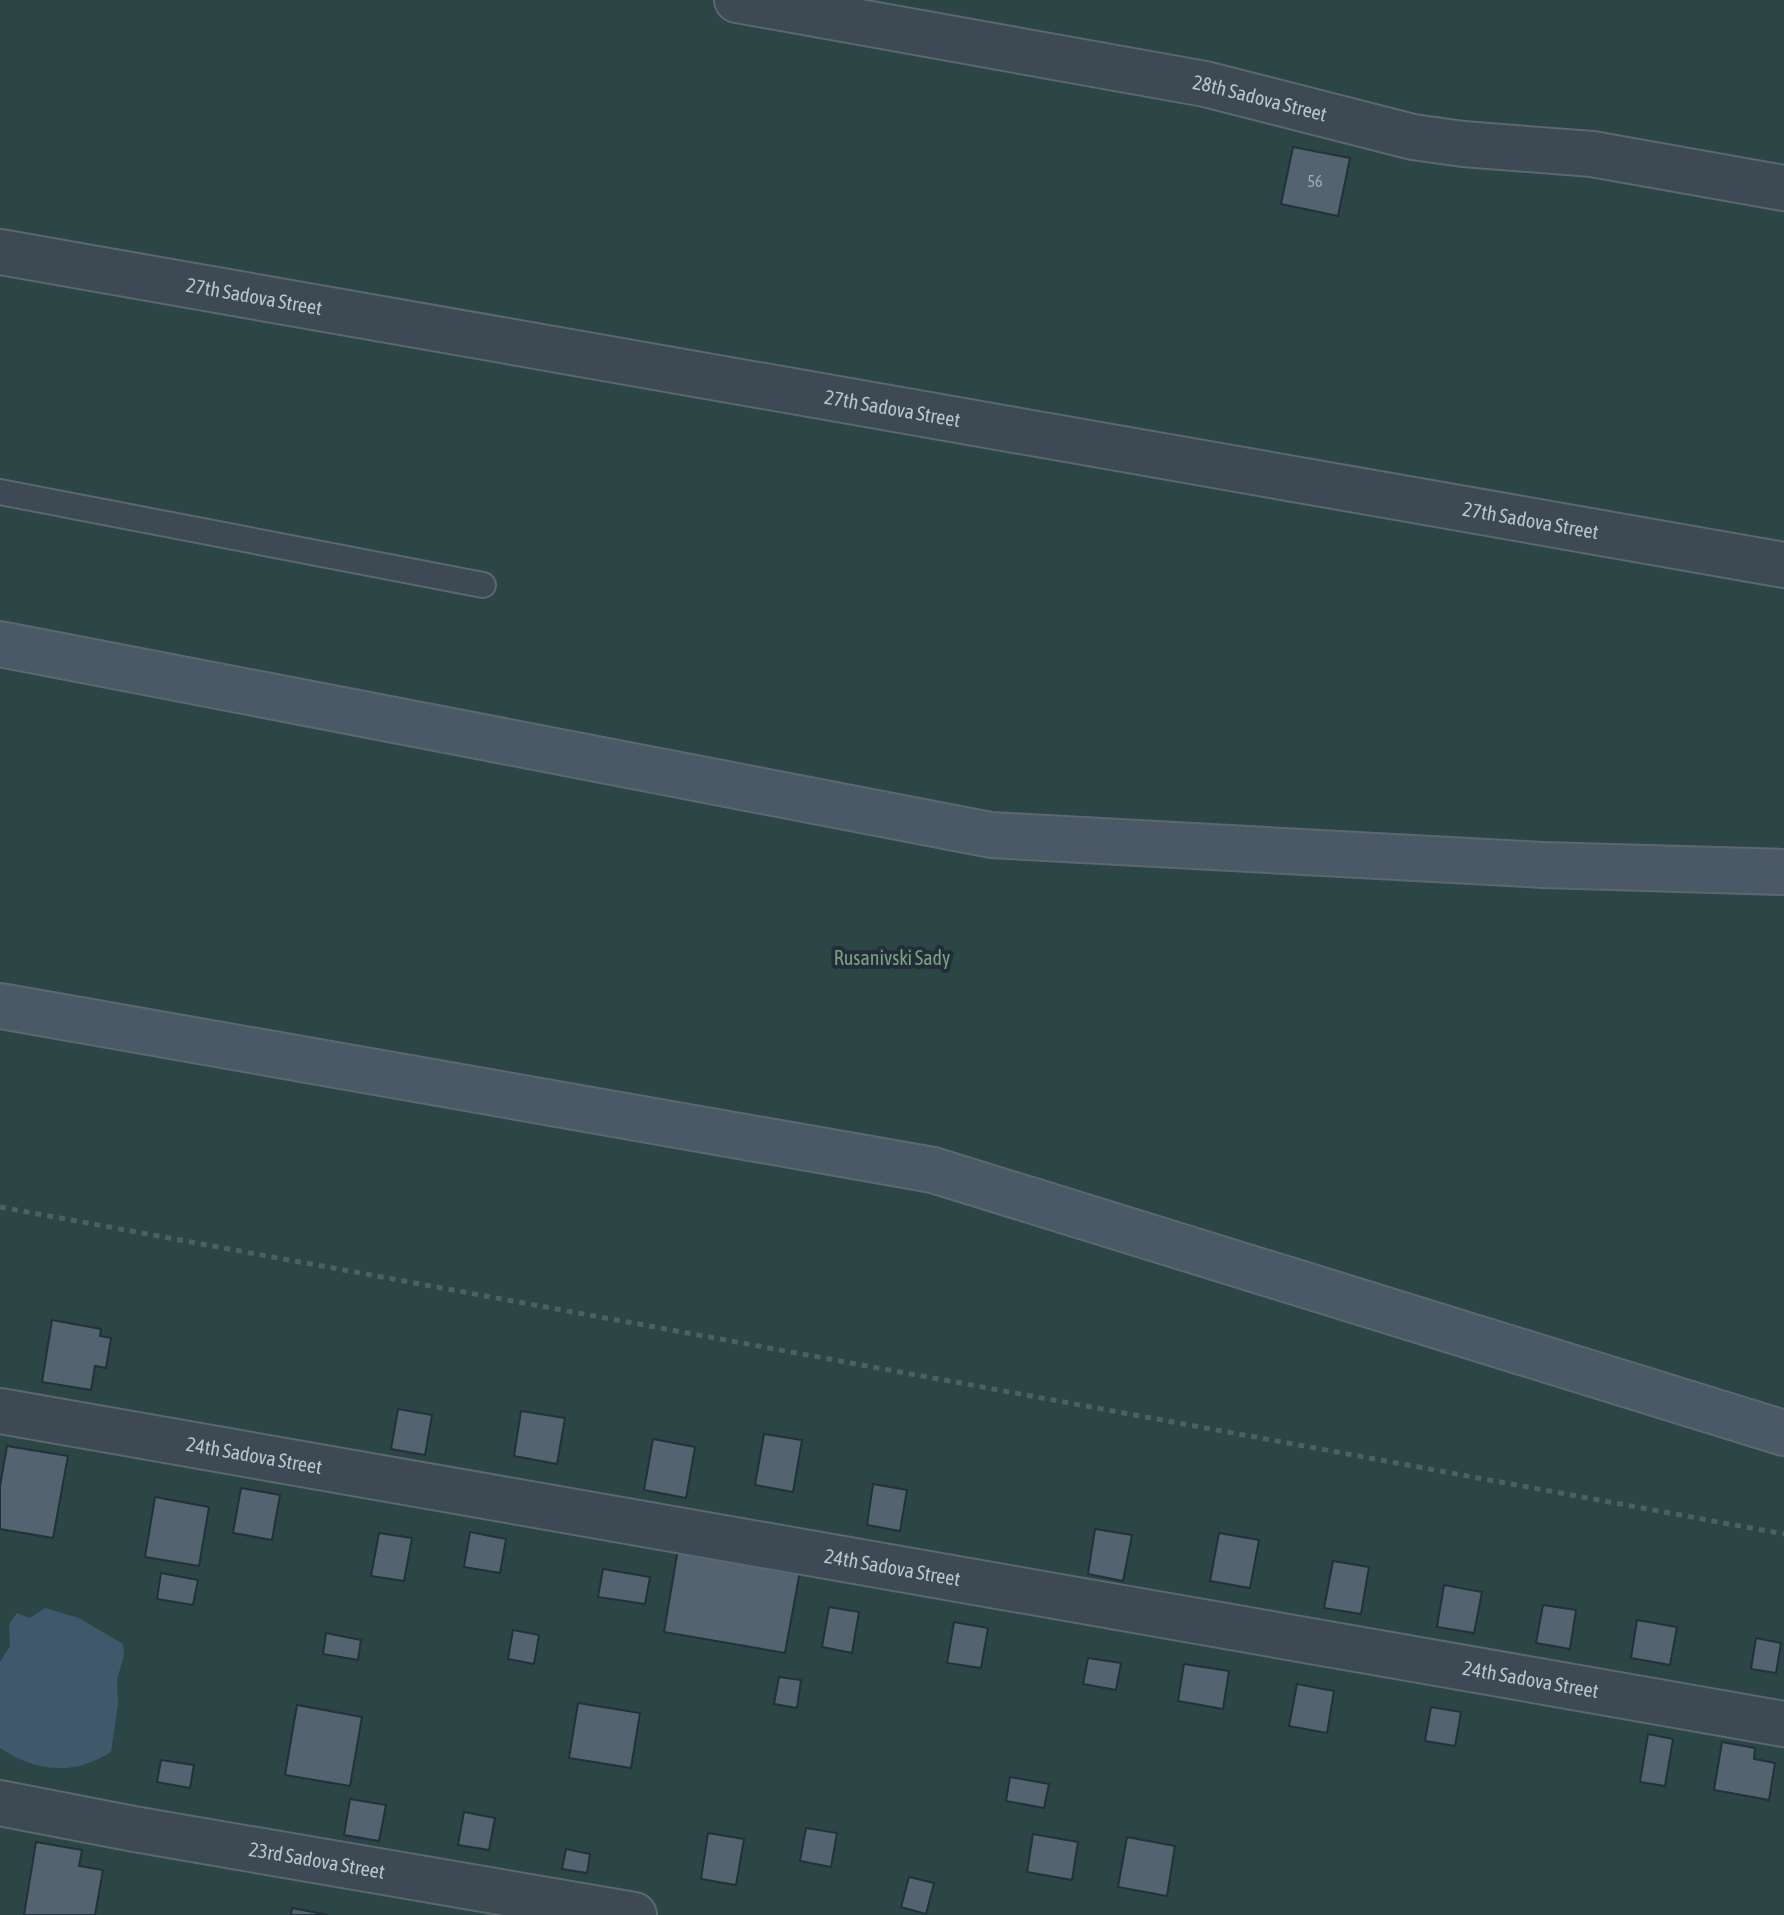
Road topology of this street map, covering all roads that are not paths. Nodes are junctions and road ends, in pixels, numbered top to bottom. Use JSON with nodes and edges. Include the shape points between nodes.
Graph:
{"nodes":[{"id":1,"x":737,"y":0,"type":"edge"},
{"id":2,"x":1784,"y":188,"type":"edge"},
{"id":3,"x":0,"y":252,"type":"edge"},
{"id":4,"x":0,"y":492,"type":"edge"},
{"id":5,"x":1784,"y":565,"type":"edge"},
{"id":6,"x":483,"y":585,"type":"dead end"},
{"id":7,"x":0,"y":644,"type":"edge"},
{"id":8,"x":1784,"y":872,"type":"edge"},
{"id":9,"x":0,"y":1006,"type":"edge"},
{"id":10,"x":0,"y":1411,"type":"edge"},
{"id":11,"x":1784,"y":1433,"type":"edge"},
{"id":12,"x":1784,"y":1724,"type":"edge"},
{"id":13,"x":0,"y":1803,"type":"edge"},
{"id":14,"x":634,"y":1915,"type":"edge"}],
"edges":[{"from":1,"to":2,"type":"street","name":"28th Sadova Street","via":[[1205,84],[1413,137],[1592,154]]},
{"from":3,"to":5,"type":"street","name":"27th Sadova Street"},
{"from":4,"to":6,"type":"lane"},
{"from":7,"to":8,"type":"main road","via":[[991,835],[1543,865]]},
{"from":9,"to":11,"type":"main road","via":[[933,1170]]},
{"from":10,"to":12,"type":"street","name":"24th Sadova Street"},
{"from":13,"to":14,"type":"street","name":"23rd Sadova Street"}]}
